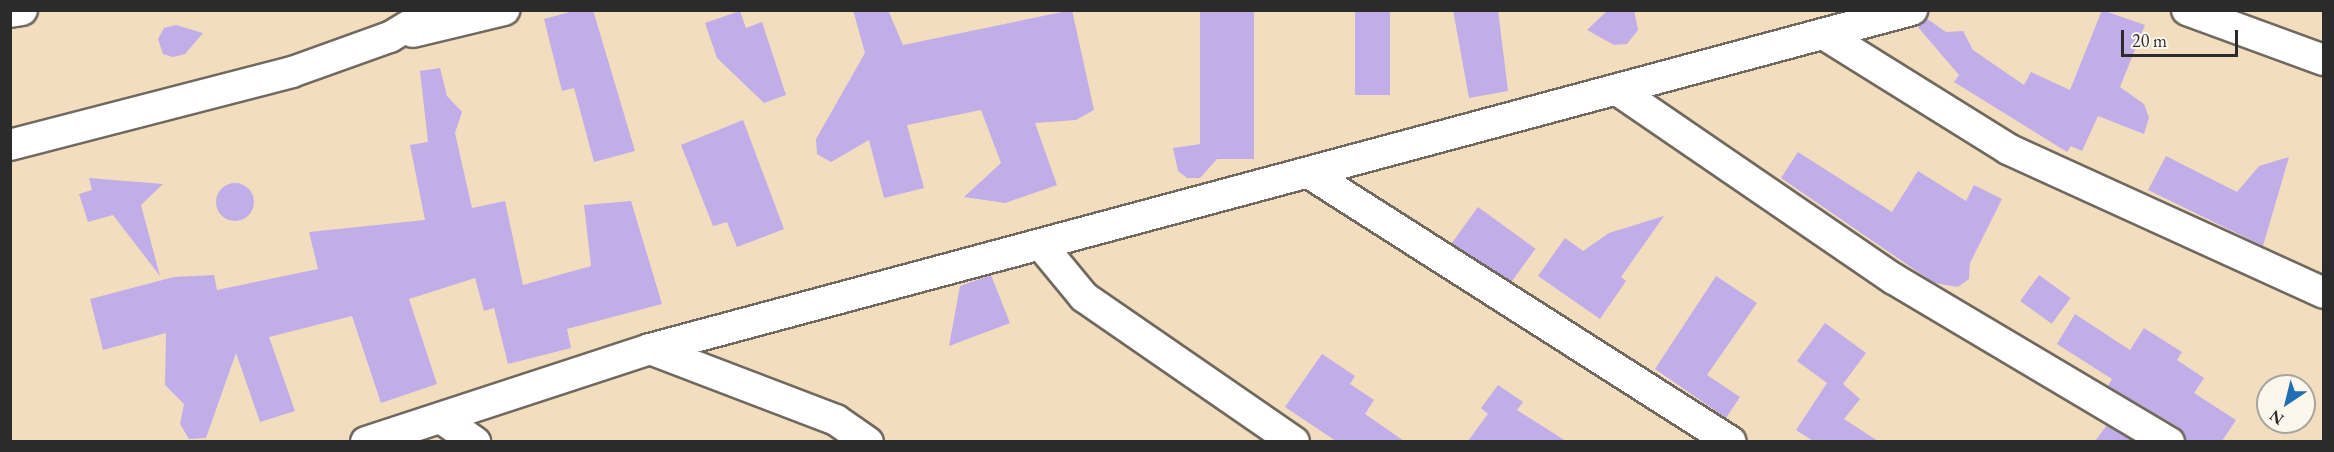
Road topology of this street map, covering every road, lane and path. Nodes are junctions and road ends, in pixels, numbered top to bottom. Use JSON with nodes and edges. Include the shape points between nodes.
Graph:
{"nodes":[{"id":1,"x":22,"y":10,"type":"edge"},
{"id":2,"x":435,"y":10,"type":"edge"},
{"id":3,"x":504,"y":10,"type":"edge"},
{"id":4,"x":1912,"y":10,"type":"edge"},
{"id":5,"x":2187,"y":10,"type":"edge"},
{"id":6,"x":10,"y":12,"type":"edge"},
{"id":7,"x":1825,"y":35,"type":"junction"},
{"id":8,"x":390,"y":38,"type":"junction"},
{"id":9,"x":2324,"y":60,"type":"edge"},
{"id":10,"x":1619,"y":91,"type":"junction"},
{"id":11,"x":10,"y":145,"type":"edge"},
{"id":12,"x":1309,"y":173,"type":"junction"},
{"id":13,"x":1042,"y":246,"type":"junction"},
{"id":14,"x":2324,"y":293,"type":"edge"},
{"id":15,"x":650,"y":350,"type":"junction"},
{"id":16,"x":441,"y":418,"type":"junction"},
{"id":17,"x":366,"y":441,"type":"edge"},
{"id":18,"x":475,"y":441,"type":"edge"},
{"id":19,"x":868,"y":441,"type":"edge"},
{"id":20,"x":1294,"y":441,"type":"edge"},
{"id":21,"x":1731,"y":441,"type":"edge"},
{"id":22,"x":2169,"y":441,"type":"edge"}],
"edges":[{"from":1,"to":6,"type":"street"},
{"from":2,"to":8,"type":"street"},
{"from":3,"to":8,"type":"street"},
{"from":4,"to":7,"type":"street"},
{"from":5,"to":9,"type":"street"},
{"from":7,"to":10,"type":"street"},
{"from":7,"to":14,"type":"street","via":[[2008,149]]},
{"from":8,"to":11,"type":"street","via":[[292,72]]},
{"from":10,"to":12,"type":"street"},
{"from":10,"to":22,"type":"street","via":[[1894,279]]},
{"from":12,"to":13,"type":"street"},
{"from":12,"to":21,"type":"street"},
{"from":13,"to":15,"type":"street"},
{"from":13,"to":20,"type":"street","via":[[1084,297]]},
{"from":15,"to":16,"type":"street"},
{"from":15,"to":19,"type":"street","via":[[836,420]]},
{"from":16,"to":17,"type":"street"},
{"from":16,"to":18,"type":"street"}]}
